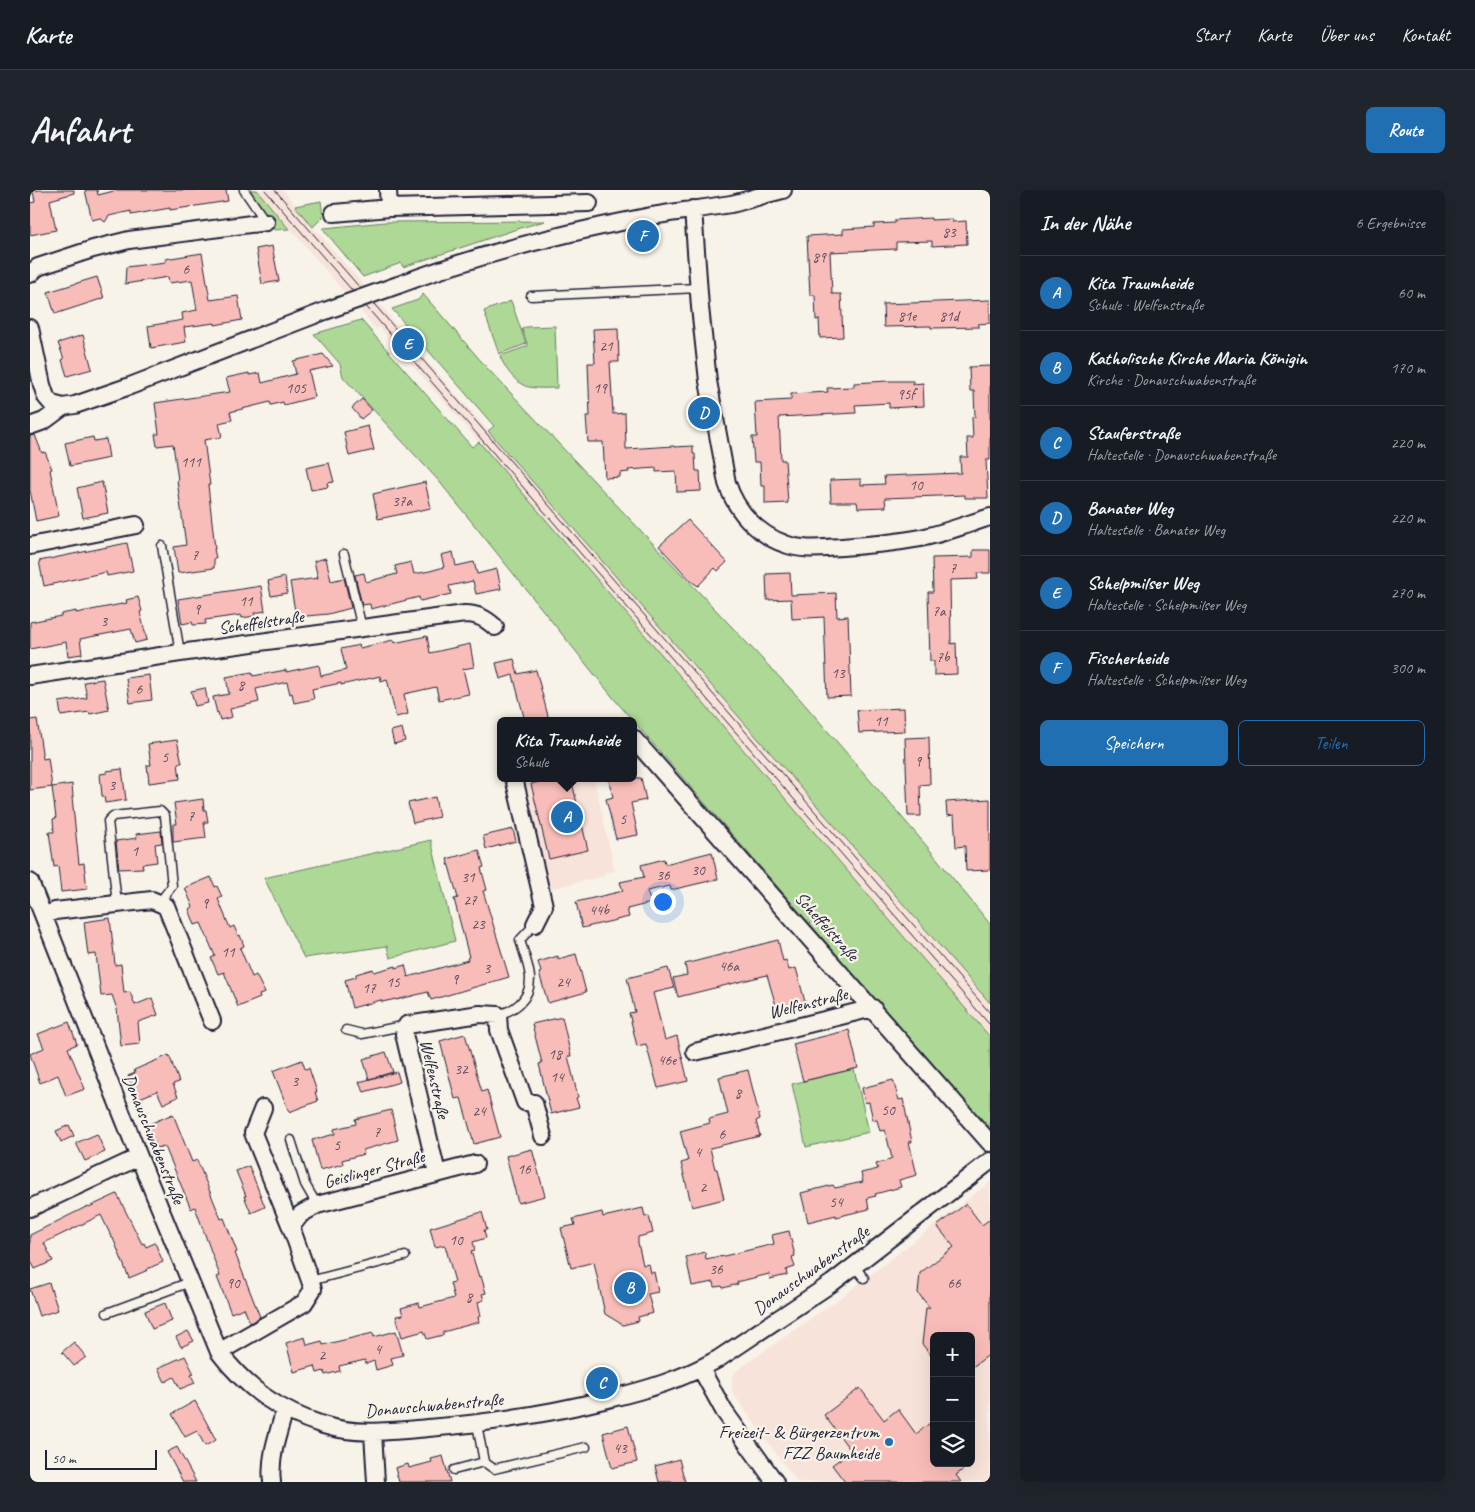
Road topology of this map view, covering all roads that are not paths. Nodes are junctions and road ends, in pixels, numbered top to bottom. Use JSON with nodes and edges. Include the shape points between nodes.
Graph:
{"nodes":[{"id":1,"x":244,"y":190,"type":"edge"},
{"id":2,"x":388,"y":190,"type":"edge"},
{"id":3,"x":783,"y":190,"type":"edge"},
{"id":4,"x":588,"y":197,"type":"edge"},
{"id":5,"x":389,"y":208,"type":"junction"},
{"id":6,"x":693,"y":209,"type":"junction"},
{"id":7,"x":334,"y":213,"type":"dead end"},
{"id":8,"x":266,"y":222,"type":"joint"},
{"id":9,"x":592,"y":228,"type":"junction"},
{"id":10,"x":30,"y":274,"type":"edge"},
{"id":11,"x":698,"y":288,"type":"junction"},
{"id":12,"x":531,"y":296,"type":"dead end"},
{"id":13,"x":30,"y":328,"type":"edge"},
{"id":14,"x":62,"y":407,"type":"junction"},
{"id":15,"x":30,"y":426,"type":"edge"},
{"id":16,"x":990,"y":517,"type":"edge"},
{"id":17,"x":136,"y":525,"type":"dead end"},
{"id":18,"x":30,"y":546,"type":"edge"},
{"id":19,"x":162,"y":546,"type":"dead end"},
{"id":20,"x":344,"y":554,"type":"dead end"},
{"id":21,"x":495,"y":627,"type":"dead end"},
{"id":22,"x":362,"y":628,"type":"junction"},
{"id":23,"x":180,"y":653,"type":"junction"},
{"id":24,"x":30,"y":676,"type":"edge"},
{"id":25,"x":637,"y":742,"type":"edge"},
{"id":26,"x":515,"y":782,"type":"edge"},
{"id":27,"x":30,"y":882,"type":"edge"},
{"id":28,"x":159,"y":903,"type":"junction"},
{"id":29,"x":117,"y":904,"type":"junction"},
{"id":30,"x":44,"y":916,"type":"junction"},
{"id":31,"x":535,"y":924,"type":"joint"},
{"id":32,"x":873,"y":1008,"type":"junction"},
{"id":33,"x":498,"y":1015,"type":"junction"},
{"id":34,"x":212,"y":1021,"type":"dead end"},
{"id":35,"x":407,"y":1025,"type":"junction"},
{"id":36,"x":346,"y":1030,"type":"dead end"},
{"id":37,"x":695,"y":1052,"type":"dead end"},
{"id":38,"x":263,"y":1108,"type":"dead end"},
{"id":39,"x":543,"y":1136,"type":"dead end"},
{"id":40,"x":291,"y":1140,"type":"dead end"},
{"id":41,"x":990,"y":1143,"type":"edge"},
{"id":42,"x":139,"y":1157,"type":"junction"},
{"id":43,"x":990,"y":1161,"type":"edge"},
{"id":44,"x":475,"y":1164,"type":"dead end"},
{"id":45,"x":437,"y":1173,"type":"junction"},
{"id":46,"x":317,"y":1205,"type":"junction"},
{"id":47,"x":30,"y":1208,"type":"edge"},
{"id":48,"x":291,"y":1227,"type":"junction"},
{"id":49,"x":405,"y":1256,"type":"dead end"},
{"id":50,"x":310,"y":1281,"type":"junction"},
{"id":51,"x":190,"y":1282,"type":"junction"},
{"id":52,"x":107,"y":1313,"type":"dead end"},
{"id":53,"x":219,"y":1352,"type":"junction"},
{"id":54,"x":701,"y":1369,"type":"junction"},
{"id":55,"x":284,"y":1410,"type":"junction"},
{"id":56,"x":477,"y":1424,"type":"junction"},
{"id":57,"x":373,"y":1433,"type":"junction"},
{"id":58,"x":586,"y":1447,"type":"dead end"},
{"id":59,"x":484,"y":1462,"type":"junction"},
{"id":60,"x":454,"y":1470,"type":"dead end"},
{"id":61,"x":272,"y":1482,"type":"edge"},
{"id":62,"x":376,"y":1482,"type":"edge"},
{"id":63,"x":775,"y":1482,"type":"edge"}],
"edges":[{"from":1,"to":8,"type":"lane"},
{"from":2,"to":5,"type":"street"},
{"from":3,"to":6,"type":"street","via":[[739,202]]},
{"from":4,"to":5,"type":"street"},
{"from":4,"to":9,"type":"street"},
{"from":5,"to":7,"type":"street"},
{"from":6,"to":9,"type":"street"},
{"from":6,"to":11,"type":"street"},
{"from":8,"to":10,"type":"street","via":[[129,240],[38,267]]},
{"from":9,"to":14,"type":"street","bridge":true,"via":[[458,264],[75,406]]},
{"from":11,"to":12,"type":"lane"},
{"from":11,"to":16,"type":"street","via":[[708,381],[727,483],[738,508],[748,520],[785,544],[814,548],[924,538]]},
{"from":13,"to":14,"type":"street","via":[[46,397],[52,404]]},
{"from":14,"to":15,"type":"street","via":[[44,421]]},
{"from":17,"to":18,"type":"street"},
{"from":19,"to":23,"type":"lane"},
{"from":20,"to":22,"type":"lane"},
{"from":21,"to":22,"type":"street","name":"Scheffelstraße","via":[[484,618],[465,614]]},
{"from":22,"to":23,"type":"street","name":"Scheffelstraße"},
{"from":23,"to":24,"type":"street","name":"Scheffelstraße"},
{"from":25,"to":32,"type":"street","name":"Scheffelstraße"},
{"from":26,"to":31,"type":"street","name":"Welfenstraße","via":[[544,906]]},
{"from":27,"to":30,"type":"street","name":"Donauschwabenstraße"},
{"from":28,"to":29,"type":"street","via":[[152,900]]},
{"from":28,"to":29,"type":"lane","via":[[172,886],[165,816],[160,811],[113,816],[108,821]]},
{"from":28,"to":34,"type":"street","via":[[166,906]]},
{"from":29,"to":30,"type":"street","via":[[55,911]]},
{"from":30,"to":42,"type":"street","name":"Donauschwabenstraße"},
{"from":31,"to":33,"type":"lane","name":"Welfenstraße","via":[[520,940],[530,977],[529,986],[521,1002],[511,1011]]},
{"from":32,"to":37,"type":"street","name":"Welfenstraße"},
{"from":32,"to":41,"type":"street","name":"Scheffelstraße"},
{"from":33,"to":35,"type":"street","name":"Welfenstraße","via":[[480,1014]]},
{"from":33,"to":39,"type":"street","via":[[524,1102],[534,1103]]},
{"from":35,"to":36,"type":"lane","via":[[362,1034]]},
{"from":35,"to":45,"type":"street","name":"Welfenstraße","via":[[404,1034]]},
{"from":38,"to":48,"type":"street","via":[[253,1133]]},
{"from":40,"to":46,"type":"lane","via":[[305,1184]]},
{"from":42,"to":47,"type":"street"},
{"from":42,"to":51,"type":"street","name":"Donauschwabenstraße"},
{"from":43,"to":54,"type":"street","name":"Donauschwabenstraße","via":[[859,1272]]},
{"from":44,"to":45,"type":"street","name":"Geislinger Straße"},
{"from":45,"to":46,"type":"street","name":"Geislinger Straße"},
{"from":46,"to":48,"type":"street","name":"Geislinger Straße","via":[[301,1214]]},
{"from":48,"to":50,"type":"street"},
{"from":49,"to":50,"type":"lane"},
{"from":50,"to":53,"type":"street","via":[[313,1289],[304,1302]]},
{"from":51,"to":52,"type":"lane"},
{"from":51,"to":53,"type":"street","name":"Donauschwabenstraße"},
{"from":53,"to":55,"type":"street","name":"Donauschwabenstraße","via":[[232,1369],[264,1398]]},
{"from":54,"to":56,"type":"street","name":"Donauschwabenstraße","via":[[597,1402]]},
{"from":54,"to":63,"type":"street","via":[[724,1411]]},
{"from":55,"to":57,"type":"street","name":"Donauschwabenstraße","via":[[323,1426]]},
{"from":55,"to":61,"type":"street","via":[[275,1446]]},
{"from":56,"to":57,"type":"street","name":"Donauschwabenstraße"},
{"from":56,"to":59,"type":"lane"},
{"from":57,"to":62,"type":"street"},
{"from":58,"to":59,"type":"lane","via":[[494,1468]]},
{"from":59,"to":60,"type":"lane"}]}
